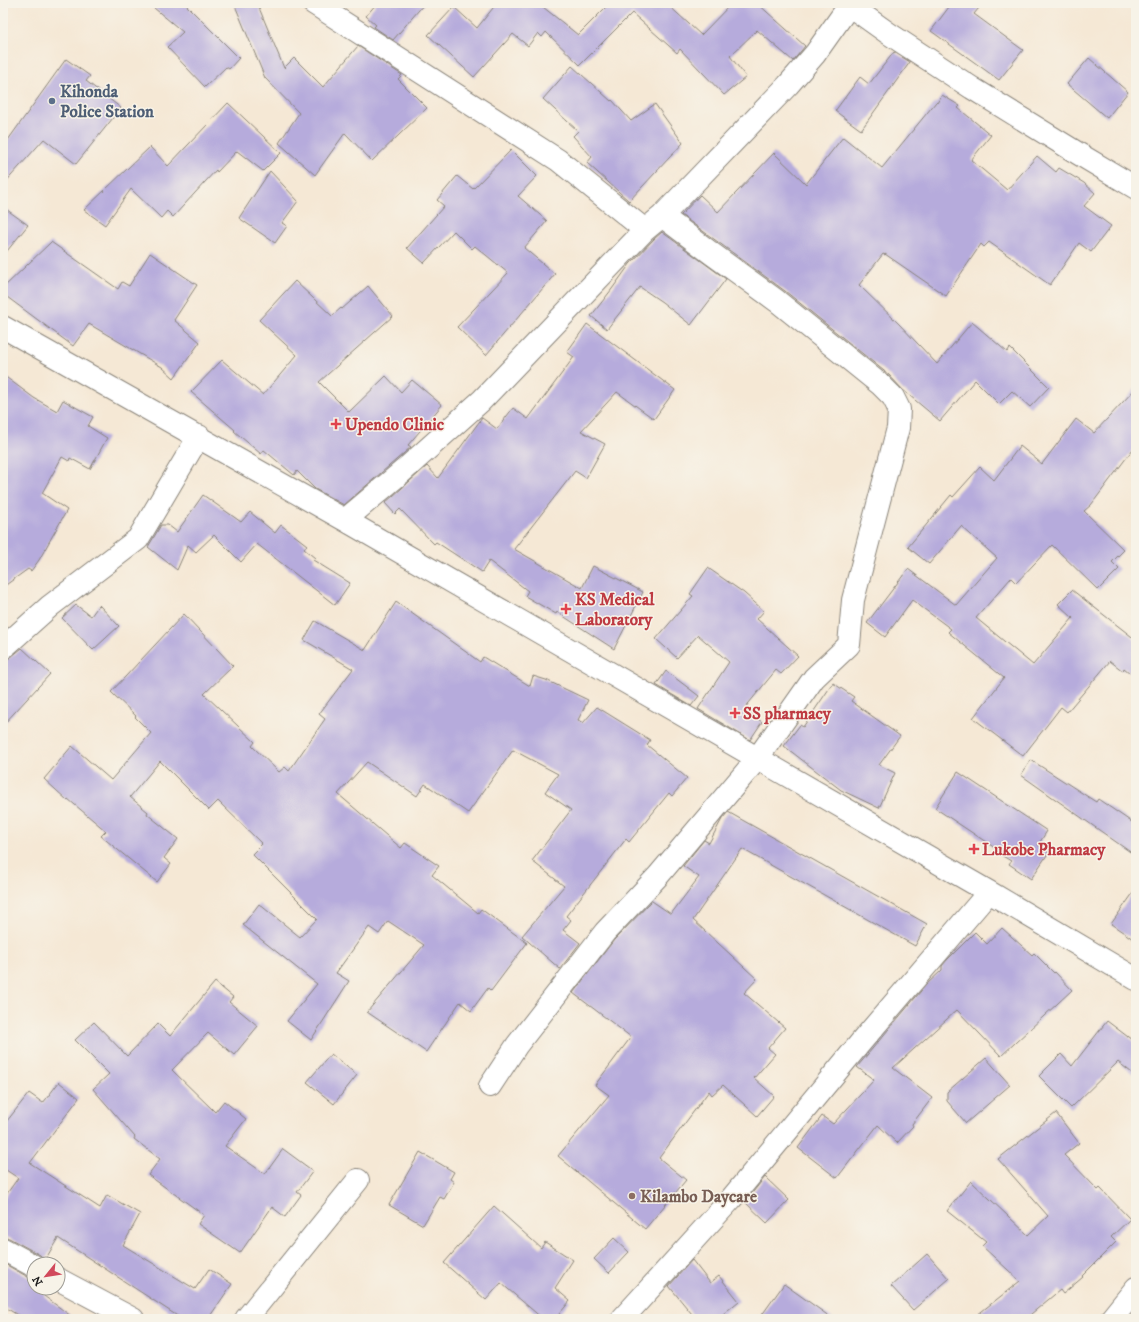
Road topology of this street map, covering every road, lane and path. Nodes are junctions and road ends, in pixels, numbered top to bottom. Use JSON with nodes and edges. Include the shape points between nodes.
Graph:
{"nodes":[{"id":1,"x":313,"y":3,"type":"edge"},
{"id":2,"x":849,"y":4,"type":"edge"},
{"id":3,"x":1136,"y":188,"type":"edge"},
{"id":4,"x":662,"y":216,"type":"junction"},
{"id":5,"x":645,"y":230,"type":"junction"},
{"id":6,"x":3,"y":327,"type":"edge"},
{"id":7,"x":199,"y":436,"type":"junction"},
{"id":8,"x":345,"y":520,"type":"junction"},
{"id":9,"x":3,"y":648,"type":"edge"},
{"id":10,"x":758,"y":759,"type":"junction"},
{"id":11,"x":989,"y":892,"type":"junction"},
{"id":12,"x":1136,"y":979,"type":"edge"},
{"id":13,"x":490,"y":1086,"type":"dead end"},
{"id":14,"x":358,"y":1180,"type":"dead end"},
{"id":15,"x":3,"y":1249,"type":"edge"},
{"id":16,"x":26,"y":1262,"type":"edge"},
{"id":17,"x":66,"y":1283,"type":"edge"},
{"id":18,"x":1136,"y":1288,"type":"edge"},
{"id":19,"x":133,"y":1319,"type":"edge"},
{"id":20,"x":246,"y":1319,"type":"edge"},
{"id":21,"x":622,"y":1319,"type":"edge"},
{"id":22,"x":1111,"y":1319,"type":"edge"}],
"edges":[{"from":1,"to":5,"type":"street","via":[[558,160]]},
{"from":2,"to":3,"type":"street","via":[[972,88]]},
{"from":2,"to":4,"type":"street","via":[[815,54],[788,85]]},
{"from":4,"to":5,"type":"street"},
{"from":4,"to":10,"type":"street","via":[[835,347],[881,385],[893,397],[899,409],[898,428],[853,600],[849,645],[814,678]]},
{"from":5,"to":8,"type":"street","via":[[481,401]]},
{"from":6,"to":7,"type":"street"},
{"from":7,"to":8,"type":"street"},
{"from":7,"to":9,"type":"street","via":[[138,539],[50,606]]},
{"from":8,"to":10,"type":"street"},
{"from":10,"to":11,"type":"street"},
{"from":10,"to":13,"type":"street","via":[[658,876],[605,932],[517,1045]]},
{"from":11,"to":12,"type":"street"},
{"from":11,"to":21,"type":"street","via":[[731,1199]]},
{"from":14,"to":20,"type":"street"},
{"from":15,"to":16,"type":"street"},
{"from":17,"to":19,"type":"street"},
{"from":18,"to":22,"type":"street"}]}
